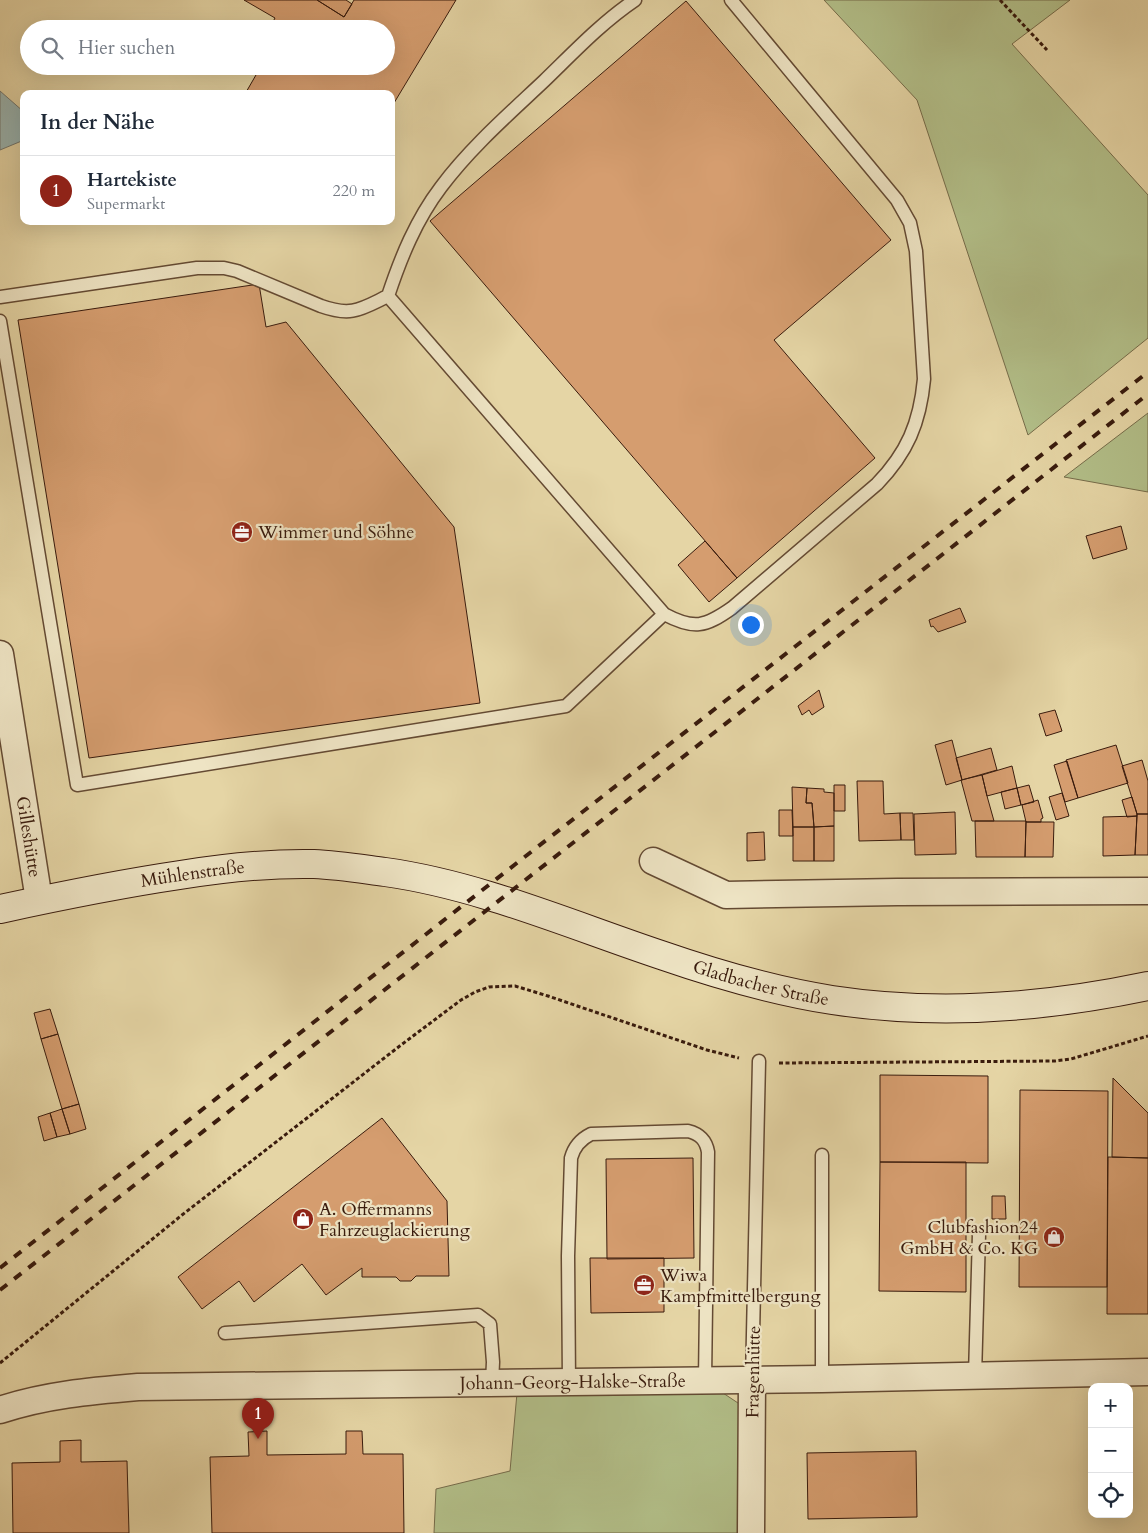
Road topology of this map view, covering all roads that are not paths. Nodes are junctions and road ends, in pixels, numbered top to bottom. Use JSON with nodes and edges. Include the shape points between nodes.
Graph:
{"nodes":[{"id":1,"x":635,"y":0,"type":"edge"},
{"id":2,"x":731,"y":0,"type":"edge"},
{"id":3,"x":388,"y":296,"type":"junction"},
{"id":4,"x":0,"y":297,"type":"edge"},
{"id":5,"x":0,"y":321,"type":"edge"},
{"id":6,"x":0,"y":326,"type":"edge"},
{"id":7,"x":664,"y":614,"type":"junction"},
{"id":8,"x":0,"y":654,"type":"edge"},
{"id":9,"x":653,"y":861,"type":"dead end"},
{"id":10,"x":387,"y":872,"type":"joint"},
{"id":11,"x":1148,"y":891,"type":"edge"},
{"id":12,"x":39,"y":900,"type":"junction"},
{"id":13,"x":0,"y":909,"type":"edge"},
{"id":14,"x":1148,"y":986,"type":"edge"},
{"id":15,"x":759,"y":1061,"type":"road end"},
{"id":16,"x":822,"y":1155,"type":"dead end"},
{"id":17,"x":979,"y":1234,"type":"dead end"},
{"id":18,"x":225,"y":1333,"type":"dead end"},
{"id":19,"x":1148,"y":1372,"type":"edge"},
{"id":20,"x":975,"y":1376,"type":"junction"},
{"id":21,"x":822,"y":1379,"type":"junction"},
{"id":22,"x":752,"y":1380,"type":"junction"},
{"id":23,"x":705,"y":1381,"type":"junction"},
{"id":24,"x":492,"y":1383,"type":"junction"},
{"id":25,"x":569,"y":1383,"type":"junction"},
{"id":26,"x":0,"y":1410,"type":"edge"},
{"id":27,"x":752,"y":1533,"type":"edge"}],
"edges":[{"from":1,"to":3,"type":"lane","via":[[585,41],[450,175],[405,248]]},
{"from":2,"to":7,"type":"lane","via":[[907,214],[913,231],[918,272],[924,379],[914,430],[893,466],[877,484],[716,619],[696,624]]},
{"from":3,"to":4,"type":"lane","via":[[358,310],[338,311],[237,271],[213,267]]},
{"from":3,"to":7,"type":"lane"},
{"from":5,"to":6,"type":"lane"},
{"from":6,"to":7,"type":"lane","via":[[77,785],[566,706]]},
{"from":8,"to":12,"type":"street","name":"Gilleshütte"},
{"from":9,"to":11,"type":"street","via":[[726,895]]},
{"from":10,"to":12,"type":"street","name":"Mühlenstraße","via":[[316,864],[243,867],[144,880]]},
{"from":10,"to":14,"type":"street","name":"Gladbacher Straße","via":[[493,898],[724,975],[832,1000],[900,1006],[1007,1007],[1081,999]]},
{"from":12,"to":13,"type":"street","name":"Mühlenstraße"},
{"from":15,"to":22,"type":"lane","name":"Fragenhütte"},
{"from":16,"to":21,"type":"lane"},
{"from":17,"to":20,"type":"lane"},
{"from":18,"to":24,"type":"lane","via":[[478,1315],[490,1324]]},
{"from":19,"to":20,"type":"street","name":"Johann-Georg-Halske-Straße"},
{"from":20,"to":21,"type":"street","name":"Johann-Georg-Halske-Straße"},
{"from":21,"to":22,"type":"street","name":"Johann-Georg-Halske-Straße"},
{"from":22,"to":23,"type":"street","name":"Johann-Georg-Halske-Straße"},
{"from":22,"to":27,"type":"street","name":"Fragenhütte"},
{"from":23,"to":25,"type":"street","name":"Johann-Georg-Halske-Straße"},
{"from":23,"to":25,"type":"lane","via":[[708,1152],[703,1138],[688,1131],[591,1134],[579,1142],[572,1154],[568,1256]]},
{"from":24,"to":25,"type":"street","name":"Johann-Georg-Halske-Straße"},
{"from":24,"to":26,"type":"street","name":"Johann-Georg-Halske-Straße","via":[[138,1386],[47,1398]]}]}
